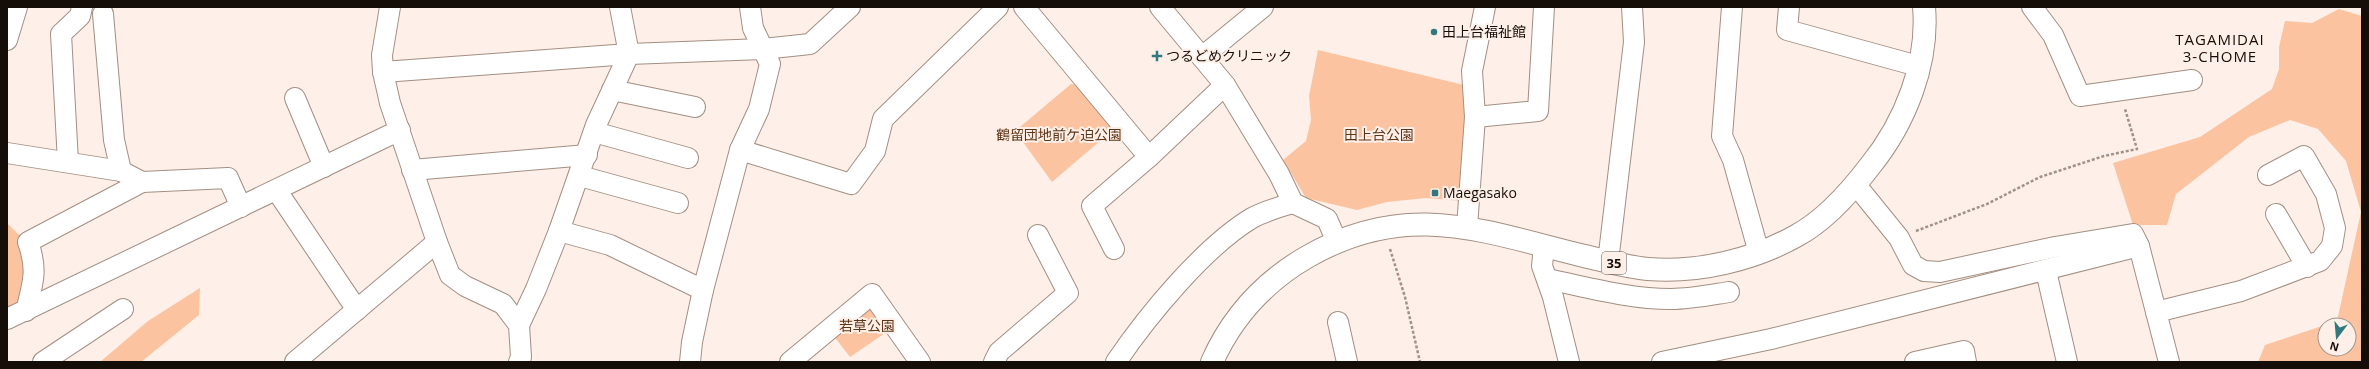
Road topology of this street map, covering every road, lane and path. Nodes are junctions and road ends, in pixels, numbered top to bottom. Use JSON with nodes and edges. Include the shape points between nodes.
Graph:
{"nodes":[{"id":1,"x":17,"y":7,"type":"edge"},
{"id":2,"x":82,"y":7,"type":"edge"},
{"id":3,"x":390,"y":7,"type":"edge"},
{"id":4,"x":620,"y":7,"type":"edge"},
{"id":5,"x":750,"y":7,"type":"edge"},
{"id":6,"x":850,"y":7,"type":"edge"},
{"id":7,"x":998,"y":7,"type":"edge"},
{"id":8,"x":1024,"y":7,"type":"edge"},
{"id":9,"x":1160,"y":7,"type":"edge"},
{"id":10,"x":1263,"y":7,"type":"edge"},
{"id":11,"x":1485,"y":7,"type":"edge"},
{"id":12,"x":1544,"y":7,"type":"edge"},
{"id":13,"x":1632,"y":7,"type":"edge"},
{"id":14,"x":1732,"y":7,"type":"edge"},
{"id":15,"x":1789,"y":7,"type":"edge"},
{"id":16,"x":1924,"y":7,"type":"edge"},
{"id":17,"x":2032,"y":7,"type":"edge"},
{"id":18,"x":103,"y":14,"type":"dead end"},
{"id":19,"x":7,"y":40,"type":"edge"},
{"id":20,"x":763,"y":49,"type":"junction"},
{"id":21,"x":629,"y":54,"type":"junction"},
{"id":22,"x":1202,"y":57,"type":"junction"},
{"id":23,"x":1918,"y":66,"type":"junction"},
{"id":24,"x":383,"y":72,"type":"junction"},
{"id":25,"x":2192,"y":80,"type":"dead end"},
{"id":26,"x":1225,"y":85,"type":"junction"},
{"id":27,"x":612,"y":90,"type":"junction"},
{"id":28,"x":2120,"y":91,"type":"junction"},
{"id":29,"x":295,"y":98,"type":"dead end"},
{"id":30,"x":694,"y":107,"type":"dead end"},
{"id":31,"x":1475,"y":116,"type":"junction"},
{"id":32,"x":400,"y":130,"type":"junction"},
{"id":33,"x":594,"y":132,"type":"junction"},
{"id":34,"x":740,"y":150,"type":"junction"},
{"id":35,"x":7,"y":153,"type":"edge"},
{"id":36,"x":587,"y":155,"type":"junction"},
{"id":37,"x":1150,"y":157,"type":"junction"},
{"id":38,"x":688,"y":158,"type":"dead end"},
{"id":39,"x":68,"y":162,"type":"junction"},
{"id":40,"x":324,"y":167,"type":"junction"},
{"id":41,"x":412,"y":170,"type":"junction"},
{"id":42,"x":121,"y":171,"type":"junction"},
{"id":43,"x":2268,"y":175,"type":"dead end"},
{"id":44,"x":580,"y":176,"type":"junction"},
{"id":45,"x":142,"y":182,"type":"junction"},
{"id":46,"x":1856,"y":185,"type":"junction"},
{"id":47,"x":277,"y":191,"type":"junction"},
{"id":48,"x":678,"y":203,"type":"dead end"},
{"id":49,"x":1293,"y":204,"type":"junction"},
{"id":50,"x":241,"y":207,"type":"junction"},
{"id":51,"x":2276,"y":214,"type":"dead end"},
{"id":52,"x":1467,"y":227,"type":"junction"},
{"id":53,"x":559,"y":231,"type":"junction"},
{"id":54,"x":1038,"y":235,"type":"dead end"},
{"id":55,"x":1899,"y":238,"type":"junction"},
{"id":56,"x":436,"y":242,"type":"junction"},
{"id":57,"x":1337,"y":242,"type":"junction"},
{"id":58,"x":1544,"y":246,"type":"junction"},
{"id":59,"x":2140,"y":246,"type":"junction"},
{"id":60,"x":1389,"y":247,"type":"dead end"},
{"id":61,"x":1114,"y":249,"type":"dead end"},
{"id":62,"x":1759,"y":253,"type":"junction"},
{"id":63,"x":1608,"y":262,"type":"junction"},
{"id":64,"x":2307,"y":267,"type":"junction"},
{"id":65,"x":2046,"y":271,"type":"junction"},
{"id":66,"x":1547,"y":279,"type":"junction"},
{"id":67,"x":703,"y":290,"type":"junction"},
{"id":68,"x":1729,"y":292,"type":"dead end"},
{"id":69,"x":123,"y":308,"type":"dead end"},
{"id":70,"x":357,"y":310,"type":"junction"},
{"id":71,"x":26,"y":311,"type":"junction"},
{"id":72,"x":2156,"y":312,"type":"junction"},
{"id":73,"x":7,"y":320,"type":"edge"},
{"id":74,"x":1338,"y":322,"type":"dead end"},
{"id":75,"x":519,"y":325,"type":"junction"},
{"id":76,"x":43,"y":362,"type":"edge"},
{"id":77,"x":295,"y":362,"type":"edge"},
{"id":78,"x":519,"y":362,"type":"edge"},
{"id":79,"x":690,"y":362,"type":"edge"},
{"id":80,"x":790,"y":362,"type":"edge"},
{"id":81,"x":920,"y":362,"type":"edge"},
{"id":82,"x":994,"y":362,"type":"edge"},
{"id":83,"x":1116,"y":362,"type":"edge"},
{"id":84,"x":1212,"y":362,"type":"edge"},
{"id":85,"x":1347,"y":362,"type":"edge"},
{"id":86,"x":1420,"y":362,"type":"edge"},
{"id":87,"x":1569,"y":362,"type":"edge"},
{"id":88,"x":1662,"y":362,"type":"edge"},
{"id":89,"x":1915,"y":362,"type":"edge"},
{"id":90,"x":1966,"y":362,"type":"edge"},
{"id":91,"x":2067,"y":362,"type":"edge"},
{"id":92,"x":2169,"y":362,"type":"edge"}],
"edges":[{"from":1,"to":19,"type":"street"},
{"from":2,"to":39,"type":"street","via":[[80,16],[61,34]]},
{"from":3,"to":24,"type":"street","via":[[382,55]]},
{"from":4,"to":21,"type":"street"},
{"from":5,"to":20,"type":"street","via":[[753,28]]},
{"from":6,"to":20,"type":"street","via":[[810,44]]},
{"from":7,"to":34,"type":"street","via":[[883,119],[875,150],[851,184]]},
{"from":8,"to":37,"type":"street"},
{"from":9,"to":22,"type":"street"},
{"from":10,"to":22,"type":"street"},
{"from":11,"to":31,"type":"street","via":[[1472,71]]},
{"from":12,"to":31,"type":"street","via":[[1538,111]]},
{"from":13,"to":63,"type":"street","via":[[1634,42]]},
{"from":14,"to":62,"type":"street","via":[[1722,136],[1733,160]]},
{"from":15,"to":23,"type":"street","via":[[1787,30]]},
{"from":16,"to":23,"type":"main road","number":"35","via":[[1924,40]]},
{"from":17,"to":28,"type":"street","via":[[2053,35],[2080,96]]},
{"from":18,"to":42,"type":"street","via":[[114,140]]},
{"from":20,"to":21,"type":"street"},
{"from":20,"to":34,"type":"street","via":[[770,64],[758,109]]},
{"from":21,"to":24,"type":"street"},
{"from":21,"to":27,"type":"street"},
{"from":22,"to":26,"type":"street"},
{"from":23,"to":46,"type":"main road","number":"35","via":[[1909,98],[1895,130]]},
{"from":24,"to":32,"type":"street","via":[[390,103]]},
{"from":25,"to":28,"type":"street"},
{"from":26,"to":37,"type":"street"},
{"from":26,"to":49,"type":"street","via":[[1279,174]]},
{"from":27,"to":30,"type":"street"},
{"from":27,"to":33,"type":"street"},
{"from":28,"to":55,"type":"path","via":[[2138,149],[2104,156],[2040,177],[1987,204]]},
{"from":29,"to":40,"type":"street"},
{"from":31,"to":52,"type":"street"},
{"from":32,"to":40,"type":"street"},
{"from":32,"to":41,"type":"street"},
{"from":33,"to":36,"type":"street"},
{"from":33,"to":38,"type":"street"},
{"from":34,"to":67,"type":"street"},
{"from":35,"to":39,"type":"street"},
{"from":36,"to":41,"type":"street"},
{"from":36,"to":44,"type":"street"},
{"from":37,"to":61,"type":"street","via":[[1092,206]]},
{"from":39,"to":42,"type":"street"},
{"from":40,"to":47,"type":"street"},
{"from":41,"to":56,"type":"street"},
{"from":42,"to":45,"type":"street"},
{"from":43,"to":64,"type":"street","via":[[2304,156],[2326,194],[2335,228],[2332,246],[2320,261]]},
{"from":44,"to":48,"type":"street"},
{"from":44,"to":53,"type":"street"},
{"from":45,"to":50,"type":"street","via":[[228,178]]},
{"from":45,"to":71,"type":"street","via":[[28,242],[35,262]]},
{"from":46,"to":55,"type":"street"},
{"from":46,"to":62,"type":"main road","number":"35","via":[[1798,236]]},
{"from":47,"to":50,"type":"street"},
{"from":47,"to":70,"type":"street"},
{"from":49,"to":57,"type":"street","via":[[1327,219]]},
{"from":49,"to":83,"type":"street","via":[[1253,218],[1226,237],[1177,286]]},
{"from":50,"to":71,"type":"street"},
{"from":51,"to":64,"type":"street"},
{"from":52,"to":57,"type":"main road","number":"35","via":[[1435,224],[1397,225],[1360,232]]},
{"from":52,"to":58,"type":"main road","number":"35"},
{"from":53,"to":67,"type":"street","via":[[610,245]]},
{"from":53,"to":75,"type":"street"},
{"from":54,"to":82,"type":"street","via":[[1068,293],[999,352]]},
{"from":55,"to":59,"type":"street","via":[[1913,264],[1924,271],[1940,272],[2055,247],[2132,234]]},
{"from":56,"to":70,"type":"street"},
{"from":56,"to":75,"type":"street","via":[[450,275],[465,286],[503,304]]},
{"from":57,"to":84,"type":"main road","number":"35","via":[[1282,271],[1262,290],[1244,308]]},
{"from":58,"to":63,"type":"main road","number":"35"},
{"from":58,"to":66,"type":"street","via":[[1542,266]]},
{"from":59,"to":65,"type":"street"},
{"from":59,"to":72,"type":"street"},
{"from":60,"to":86,"type":"path","via":[[1405,297]]},
{"from":62,"to":63,"type":"main road","number":"35","via":[[1686,268],[1648,269]]},
{"from":64,"to":72,"type":"street","via":[[2241,291]]},
{"from":65,"to":88,"type":"street","via":[[1770,339]]},
{"from":65,"to":91,"type":"street"},
{"from":66,"to":68,"type":"street","via":[[1622,294],[1671,299]]},
{"from":66,"to":87,"type":"street"},
{"from":67,"to":79,"type":"street"},
{"from":69,"to":76,"type":"street"},
{"from":70,"to":77,"type":"street"},
{"from":71,"to":73,"type":"street"},
{"from":72,"to":92,"type":"street"},
{"from":74,"to":85,"type":"street"},
{"from":75,"to":78,"type":"street"},
{"from":80,"to":81,"type":"street","via":[[872,294]]},
{"from":89,"to":90,"type":"street","via":[[1964,351]]}]}
